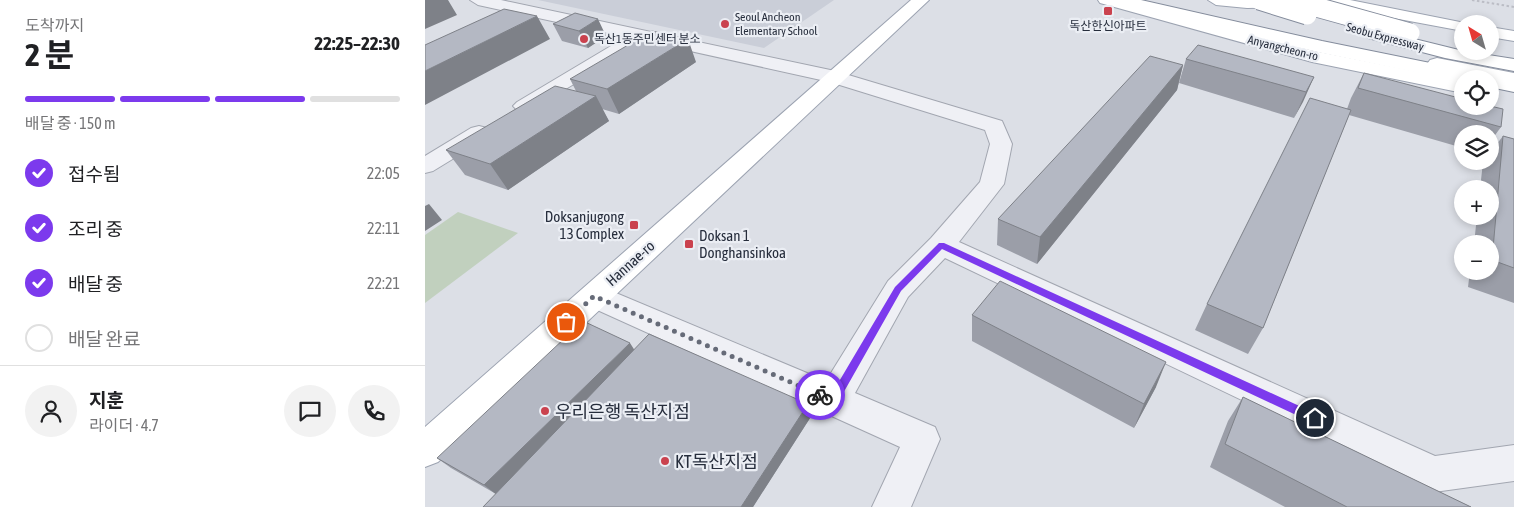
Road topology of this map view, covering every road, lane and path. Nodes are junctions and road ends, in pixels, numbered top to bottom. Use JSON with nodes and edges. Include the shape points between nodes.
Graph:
{"nodes":[{"id":1,"x":478,"y":0,"type":"edge"},
{"id":2,"x":921,"y":0,"type":"edge"},
{"id":3,"x":1106,"y":0,"type":"edge"},
{"id":4,"x":1119,"y":0,"type":"edge"},
{"id":5,"x":1167,"y":0,"type":"edge"},
{"id":6,"x":1217,"y":0,"type":"edge"},
{"id":7,"x":1259,"y":0,"type":"edge"},
{"id":8,"x":1291,"y":0,"type":"edge"},
{"id":9,"x":1472,"y":0,"type":"edge"},
{"id":10,"x":1514,"y":7,"type":"edge"},
{"id":11,"x":1454,"y":24,"type":"edge"},
{"id":12,"x":1499,"y":34,"type":"edge"},
{"id":13,"x":643,"y":35,"type":"junction"},
{"id":14,"x":1514,"y":36,"type":"edge"},
{"id":15,"x":1454,"y":42,"type":"edge"},
{"id":16,"x":1499,"y":51,"type":"edge"},
{"id":17,"x":1514,"y":54,"type":"edge"},
{"id":18,"x":1514,"y":65,"type":"edge"},
{"id":19,"x":1454,"y":74,"type":"edge"},
{"id":20,"x":835,"y":77,"type":"junction"},
{"id":21,"x":1514,"y":79,"type":"edge"},
{"id":22,"x":1499,"y":83,"type":"edge"},
{"id":23,"x":1454,"y":85,"type":"edge"},
{"id":24,"x":1514,"y":86,"type":"edge"},
{"id":25,"x":1499,"y":95,"type":"edge"},
{"id":26,"x":1514,"y":98,"type":"edge"},
{"id":27,"x":425,"y":166,"type":"edge"},
{"id":28,"x":941,"y":245,"type":"junction"},
{"id":29,"x":594,"y":296,"type":"junction"},
{"id":30,"x":833,"y":400,"type":"junction"},
{"id":31,"x":425,"y":450,"type":"edge"},
{"id":32,"x":1514,"y":463,"type":"edge"},
{"id":33,"x":891,"y":507,"type":"edge"}],
"edges":[{"from":1,"to":13,"type":"street"},
{"from":2,"to":20,"type":"main road","name":"Hannae-ro"},
{"from":3,"to":23,"type":"main road","name":"Anyangcheon-ro","via":[[1312,56]]},
{"from":4,"to":19,"type":"main road","via":[[1321,48]]},
{"from":5,"to":21,"type":"main road","via":[[1358,50]]},
{"from":6,"to":11,"type":"main road","via":[[1247,3],[1329,1]]},
{"from":7,"to":18,"type":"main road","name":"Seobu Expressway","bridge":true,"via":[[1374,34]]},
{"from":8,"to":15,"type":"main road","name":"Seobu Expressway","bridge":true},
{"from":9,"to":10,"type":"path"},
{"from":12,"to":14,"type":"main road"},
{"from":13,"to":20,"type":"street"},
{"from":13,"to":27,"type":"street"},
{"from":16,"to":17,"type":"main road"},
{"from":20,"to":28,"type":"street","via":[[994,126],[1001,144],[991,184]]},
{"from":20,"to":29,"type":"main road","name":"Hannae-ro"},
{"from":22,"to":24,"type":"main road"},
{"from":25,"to":26,"type":"main road"},
{"from":28,"to":30,"type":"street","via":[[898,289]]},
{"from":28,"to":32,"type":"street","via":[[1434,474]]},
{"from":29,"to":30,"type":"street"},
{"from":29,"to":31,"type":"main road","name":"Hannae-ro"},
{"from":30,"to":33,"type":"street","via":[[922,439]]}]}
